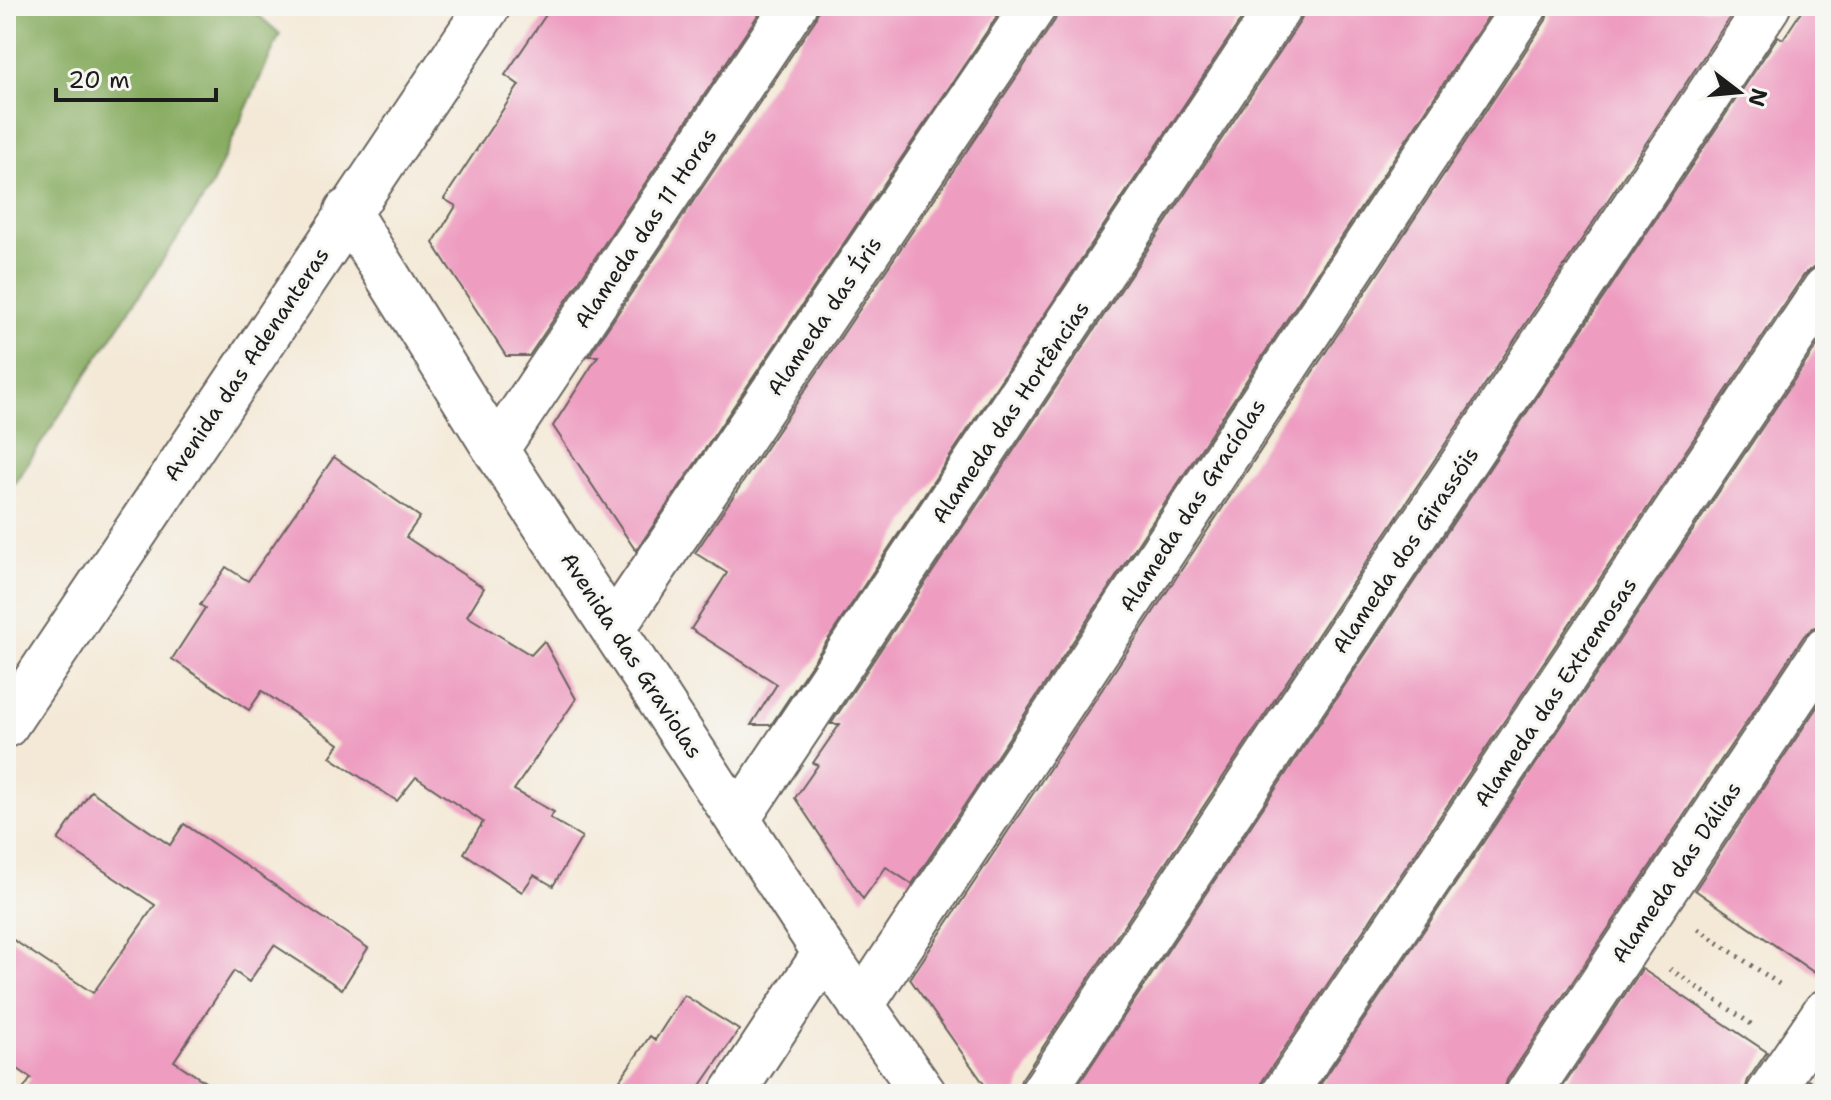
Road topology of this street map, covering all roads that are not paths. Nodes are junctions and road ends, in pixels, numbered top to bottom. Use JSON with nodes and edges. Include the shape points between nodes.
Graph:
{"nodes":[{"id":1,"x":488,"y":6,"type":"edge"},
{"id":2,"x":794,"y":6,"type":"edge"},
{"id":3,"x":1034,"y":6,"type":"edge"},
{"id":4,"x":1280,"y":6,"type":"edge"},
{"id":5,"x":1525,"y":6,"type":"edge"},
{"id":6,"x":1768,"y":6,"type":"edge"},
{"id":7,"x":347,"y":211,"type":"junction"},
{"id":8,"x":1825,"y":289,"type":"edge"},
{"id":9,"x":496,"y":450,"type":"junction"},
{"id":10,"x":614,"y":627,"type":"junction"},
{"id":11,"x":1825,"y":650,"type":"edge"},
{"id":12,"x":6,"y":725,"type":"edge"},
{"id":13,"x":739,"y":817,"type":"junction"},
{"id":14,"x":825,"y":953,"type":"junction"},
{"id":15,"x":861,"y":1006,"type":"junction"},
{"id":16,"x":1824,"y":1013,"type":"edge"},
{"id":17,"x":732,"y":1094,"type":"edge"},
{"id":18,"x":924,"y":1094,"type":"edge"},
{"id":19,"x":1042,"y":1094,"type":"edge"},
{"id":20,"x":1284,"y":1094,"type":"edge"},
{"id":21,"x":1528,"y":1094,"type":"edge"},
{"id":22,"x":1769,"y":1094,"type":"edge"}],
"edges":[{"from":1,"to":7,"type":"street","name":"Avenida das Adenanteras"},
{"from":2,"to":9,"type":"street","name":"Alameda das 11 Horas"},
{"from":3,"to":10,"type":"street","name":"Alameda das Íris"},
{"from":4,"to":13,"type":"street","name":"Alameda das Hortências"},
{"from":5,"to":15,"type":"street","name":"Alameda das Gracíolas"},
{"from":6,"to":19,"type":"street","name":"Alameda dos Girassóis"},
{"from":7,"to":9,"type":"street","name":"Avenida das Graviolas"},
{"from":7,"to":12,"type":"street","name":"Avenida das Adenanteras"},
{"from":8,"to":20,"type":"street","name":"Alameda das Extremosas"},
{"from":9,"to":10,"type":"street","name":"Avenida das Graviolas"},
{"from":10,"to":13,"type":"street","name":"Avenida das Graviolas"},
{"from":11,"to":21,"type":"street","name":"Alameda das Dálias"},
{"from":13,"to":14,"type":"street","name":"Avenida das Graviolas"},
{"from":14,"to":15,"type":"street","name":"Avenida das Graviolas"},
{"from":14,"to":17,"type":"street"},
{"from":15,"to":18,"type":"street","name":"Avenida das Graviolas"},
{"from":16,"to":22,"type":"street"}]}
